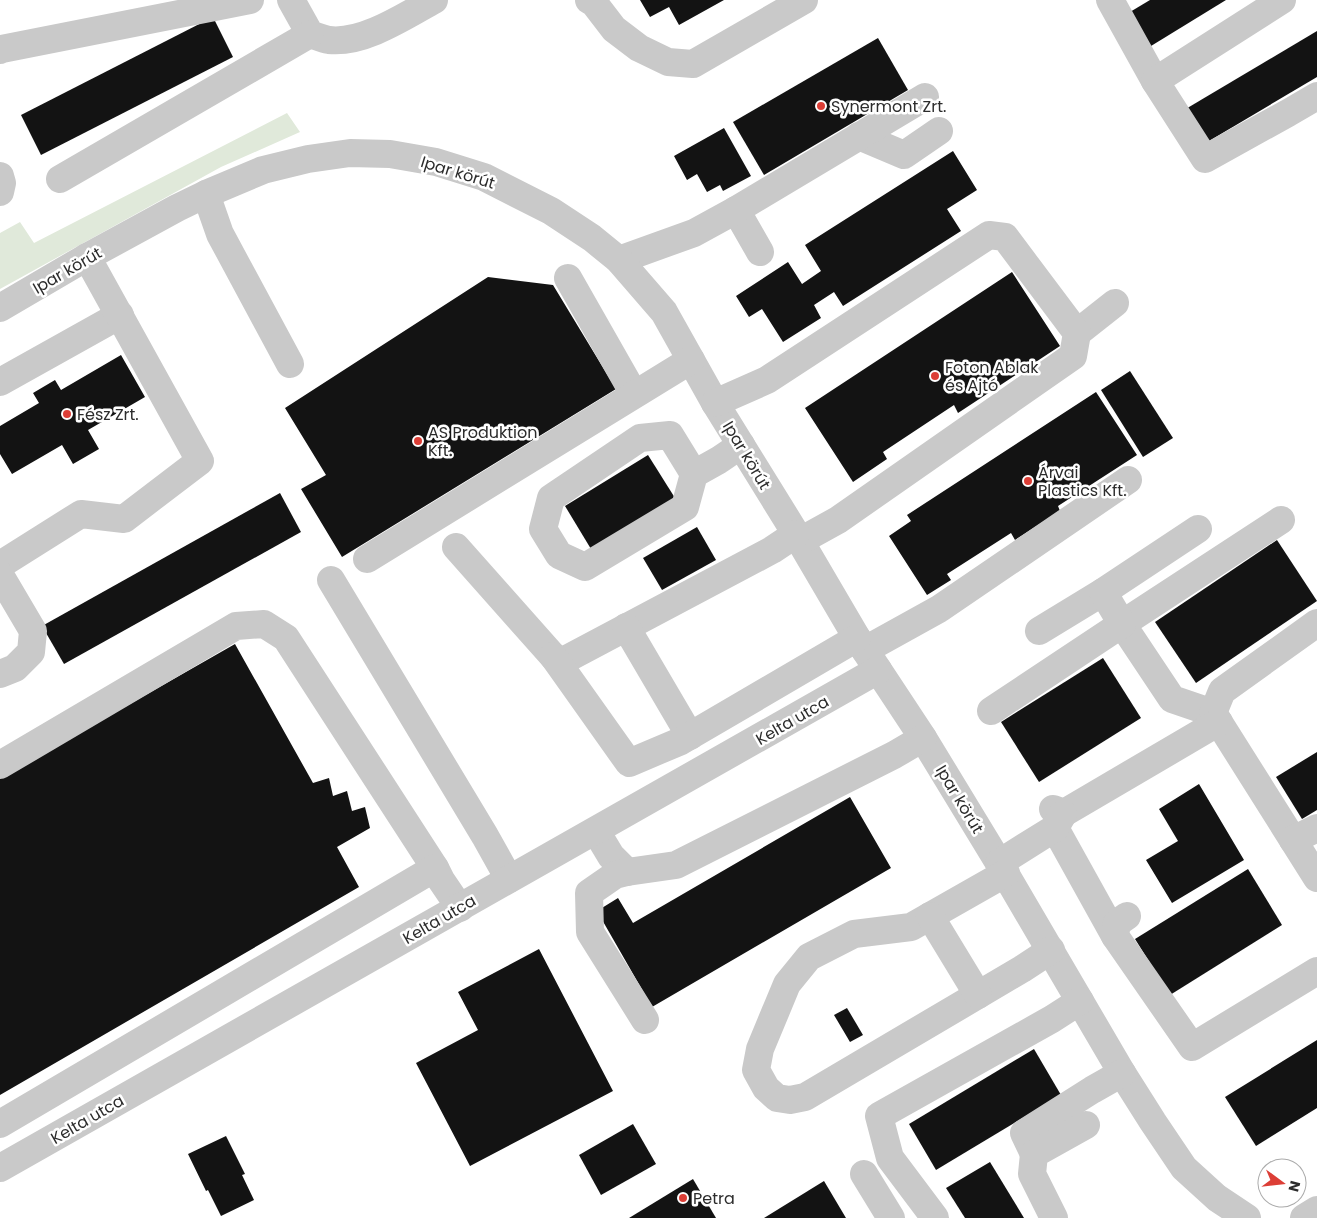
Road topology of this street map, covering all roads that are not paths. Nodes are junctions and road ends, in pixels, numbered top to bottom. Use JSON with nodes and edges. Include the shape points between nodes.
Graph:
{"nodes":[{"id":1,"x":250,"y":0,"type":"edge"},
{"id":2,"x":291,"y":0,"type":"edge"},
{"id":3,"x":434,"y":0,"type":"edge"},
{"id":4,"x":589,"y":0,"type":"edge"},
{"id":5,"x":804,"y":0,"type":"edge"},
{"id":6,"x":1110,"y":0,"type":"edge"},
{"id":7,"x":1282,"y":0,"type":"edge"},
{"id":8,"x":310,"y":34,"type":"junction"},
{"id":9,"x":0,"y":50,"type":"edge"},
{"id":10,"x":1155,"y":81,"type":"junction"},
{"id":11,"x":1317,"y":96,"type":"edge"},
{"id":12,"x":925,"y":97,"type":"dead end"},
{"id":13,"x":939,"y":131,"type":"dead end"},
{"id":14,"x":859,"y":136,"type":"junction"},
{"id":15,"x":0,"y":176,"type":"edge"},
{"id":16,"x":60,"y":179,"type":"dead end"},
{"id":17,"x":0,"y":192,"type":"edge"},
{"id":18,"x":206,"y":194,"type":"junction"},
{"id":19,"x":736,"y":210,"type":"junction"},
{"id":20,"x":760,"y":252,"type":"dead end"},
{"id":21,"x":87,"y":257,"type":"junction"},
{"id":22,"x":619,"y":260,"type":"junction"},
{"id":23,"x":568,"y":278,"type":"dead end"},
{"id":24,"x":1115,"y":303,"type":"dead end"},
{"id":25,"x":0,"y":308,"type":"edge"},
{"id":26,"x":120,"y":315,"type":"junction"},
{"id":27,"x":1077,"y":333,"type":"junction"},
{"id":28,"x":691,"y":360,"type":"junction"},
{"id":29,"x":290,"y":364,"type":"dead end"},
{"id":30,"x":0,"y":382,"type":"edge"},
{"id":31,"x":634,"y":394,"type":"junction"},
{"id":32,"x":715,"y":403,"type":"junction"},
{"id":33,"x":741,"y":445,"type":"junction"},
{"id":34,"x":694,"y":474,"type":"junction"},
{"id":35,"x":1128,"y":480,"type":"dead end"},
{"id":36,"x":1281,"y":520,"type":"dead end"},
{"id":37,"x":1198,"y":529,"type":"dead end"},
{"id":38,"x":798,"y":538,"type":"junction"},
{"id":39,"x":456,"y":547,"type":"dead end"},
{"id":40,"x":368,"y":559,"type":"dead end"},
{"id":41,"x":0,"y":565,"type":"edge"},
{"id":42,"x":0,"y":576,"type":"edge"},
{"id":43,"x":331,"y":580,"type":"dead end"},
{"id":44,"x":1103,"y":592,"type":"junction"},
{"id":45,"x":1317,"y":623,"type":"edge"},
{"id":46,"x":1122,"y":624,"type":"junction"},
{"id":47,"x":626,"y":627,"type":"junction"},
{"id":48,"x":1040,"y":631,"type":"dead end"},
{"id":49,"x":867,"y":653,"type":"junction"},
{"id":50,"x":553,"y":656,"type":"junction"},
{"id":51,"x":0,"y":674,"type":"edge"},
{"id":52,"x":991,"y":711,"type":"dead end"},
{"id":53,"x":1216,"y":718,"type":"junction"},
{"id":54,"x":690,"y":736,"type":"junction"},
{"id":55,"x":923,"y":738,"type":"junction"},
{"id":56,"x":0,"y":765,"type":"edge"},
{"id":57,"x":1057,"y":817,"type":"junction"},
{"id":58,"x":1317,"y":828,"type":"edge"},
{"id":59,"x":596,"y":831,"type":"junction"},
{"id":60,"x":1293,"y":840,"type":"junction"},
{"id":61,"x":435,"y":868,"type":"junction"},
{"id":62,"x":1003,"y":868,"type":"junction"},
{"id":63,"x":627,"y":872,"type":"junction"},
{"id":64,"x":1317,"y":878,"type":"edge"},
{"id":65,"x":509,"y":879,"type":"junction"},
{"id":66,"x":460,"y":908,"type":"junction"},
{"id":67,"x":930,"y":916,"type":"junction"},
{"id":68,"x":1051,"y":950,"type":"junction"},
{"id":69,"x":1317,"y":971,"type":"edge"},
{"id":70,"x":978,"y":995,"type":"junction"},
{"id":71,"x":1080,"y":1001,"type":"junction"},
{"id":72,"x":645,"y":1020,"type":"dead end"},
{"id":73,"x":1122,"y":1073,"type":"junction"},
{"id":74,"x":0,"y":1124,"type":"edge"},
{"id":75,"x":1086,"y":1125,"type":"dead end"},
{"id":76,"x":1034,"y":1154,"type":"junction"},
{"id":77,"x":0,"y":1168,"type":"edge"},
{"id":78,"x":864,"y":1174,"type":"dead end"},
{"id":79,"x":1317,"y":1210,"type":"edge"},
{"id":80,"x":891,"y":1218,"type":"edge"},
{"id":81,"x":935,"y":1218,"type":"edge"},
{"id":82,"x":1054,"y":1218,"type":"edge"},
{"id":83,"x":1247,"y":1218,"type":"edge"},
{"id":84,"x":1304,"y":1218,"type":"edge"}],
"edges":[{"from":1,"to":9,"type":"street"},
{"from":2,"to":8,"type":"street"},
{"from":3,"to":8,"type":"street","via":[[378,30],[348,39],[328,40]]},
{"from":4,"to":5,"type":"street","via":[[614,29],[639,48],[668,62],[693,64]]},
{"from":6,"to":10,"type":"street"},
{"from":7,"to":10,"type":"street"},
{"from":8,"to":16,"type":"street"},
{"from":10,"to":11,"type":"street","via":[[1205,158]]},
{"from":12,"to":14,"type":"street"},
{"from":13,"to":14,"type":"street","via":[[904,154]]},
{"from":14,"to":19,"type":"street"},
{"from":15,"to":17,"type":"street"},
{"from":18,"to":21,"type":"street","name":"Ipar körút"},
{"from":18,"to":22,"type":"street","name":"Ipar körút","via":[[263,170],[308,159],[350,153],[390,154],[436,162],[484,177],[551,211]]},
{"from":18,"to":29,"type":"street","via":[[220,234]]},
{"from":19,"to":20,"type":"street"},
{"from":19,"to":22,"type":"street","via":[[694,233]]},
{"from":21,"to":25,"type":"street","name":"Ipar körút"},
{"from":21,"to":26,"type":"street"},
{"from":22,"to":28,"type":"street","name":"Ipar körút","via":[[664,312]]},
{"from":23,"to":31,"type":"street"},
{"from":24,"to":27,"type":"street"},
{"from":26,"to":30,"type":"street"},
{"from":26,"to":41,"type":"street","via":[[200,461],[124,519],[81,514]]},
{"from":27,"to":32,"type":"street","via":[[1005,237],[989,234],[767,380]]},
{"from":27,"to":38,"type":"street","via":[[1073,356],[838,520]]},
{"from":28,"to":31,"type":"street"},
{"from":28,"to":32,"type":"street","name":"Ipar körút"},
{"from":31,"to":40,"type":"street"},
{"from":32,"to":33,"type":"street","name":"Ipar körút"},
{"from":33,"to":34,"type":"street"},
{"from":33,"to":38,"type":"street","name":"Ipar körút"},
{"from":34,"to":34,"type":"street","via":[[685,507],[585,567],[559,555],[543,528],[551,498],[640,438],[670,435]]},
{"from":35,"to":49,"type":"street","via":[[939,609]]},
{"from":36,"to":46,"type":"street"},
{"from":37,"to":44,"type":"street"},
{"from":38,"to":47,"type":"street"},
{"from":38,"to":49,"type":"street","name":"Ipar körút"},
{"from":39,"to":50,"type":"street"},
{"from":42,"to":51,"type":"street","via":[[33,631],[31,652],[15,668]]},
{"from":43,"to":65,"type":"street"},
{"from":44,"to":46,"type":"street"},
{"from":44,"to":48,"type":"street"},
{"from":45,"to":53,"type":"street","via":[[1222,691]]},
{"from":46,"to":52,"type":"street"},
{"from":46,"to":53,"type":"street","via":[[1172,699]]},
{"from":47,"to":50,"type":"street","via":[[559,663]]},
{"from":47,"to":54,"type":"street"},
{"from":49,"to":54,"type":"street"},
{"from":49,"to":55,"type":"street","name":"Ipar körút"},
{"from":49,"to":59,"type":"street","name":"Kelta utca"},
{"from":50,"to":54,"type":"street","via":[[629,763]]},
{"from":53,"to":57,"type":"street"},
{"from":53,"to":60,"type":"street"},
{"from":55,"to":62,"type":"street","name":"Ipar körút"},
{"from":55,"to":63,"type":"street","via":[[894,756],[676,865]]},
{"from":56,"to":61,"type":"street","via":[[236,626],[264,624],[286,638]]},
{"from":57,"to":62,"type":"street"},
{"from":57,"to":69,"type":"street","via":[[1192,1047]]},
{"from":58,"to":60,"type":"street"},
{"from":59,"to":63,"type":"street","via":[[611,856]]},
{"from":59,"to":65,"type":"street","name":"Kelta utca"},
{"from":60,"to":64,"type":"street"},
{"from":61,"to":66,"type":"street"},
{"from":61,"to":74,"type":"street"},
{"from":62,"to":67,"type":"street"},
{"from":62,"to":68,"type":"street","name":"Ipar körút"},
{"from":63,"to":72,"type":"street","via":[[615,875],[589,893],[590,932]]},
{"from":65,"to":66,"type":"street","name":"Kelta utca"},
{"from":66,"to":77,"type":"street","name":"Kelta utca"},
{"from":67,"to":70,"type":"street"},
{"from":67,"to":70,"type":"street","via":[[911,927],[854,934],[809,957],[787,984],[760,1049],[756,1070],[766,1088],[777,1098],[805,1097]]},
{"from":68,"to":70,"type":"street"},
{"from":68,"to":71,"type":"street","name":"Ipar körút"},
{"from":71,"to":73,"type":"street","name":"Ipar körút"},
{"from":71,"to":81,"type":"street","via":[[879,1116],[890,1158]]},
{"from":73,"to":76,"type":"street","via":[[1024,1133]]},
{"from":73,"to":83,"type":"street","name":"Ipar körút","via":[[1184,1168]]},
{"from":75,"to":76,"type":"street"},
{"from":76,"to":82,"type":"street","via":[[1032,1174]]},
{"from":78,"to":80,"type":"street"},
{"from":79,"to":84,"type":"street"}]}
